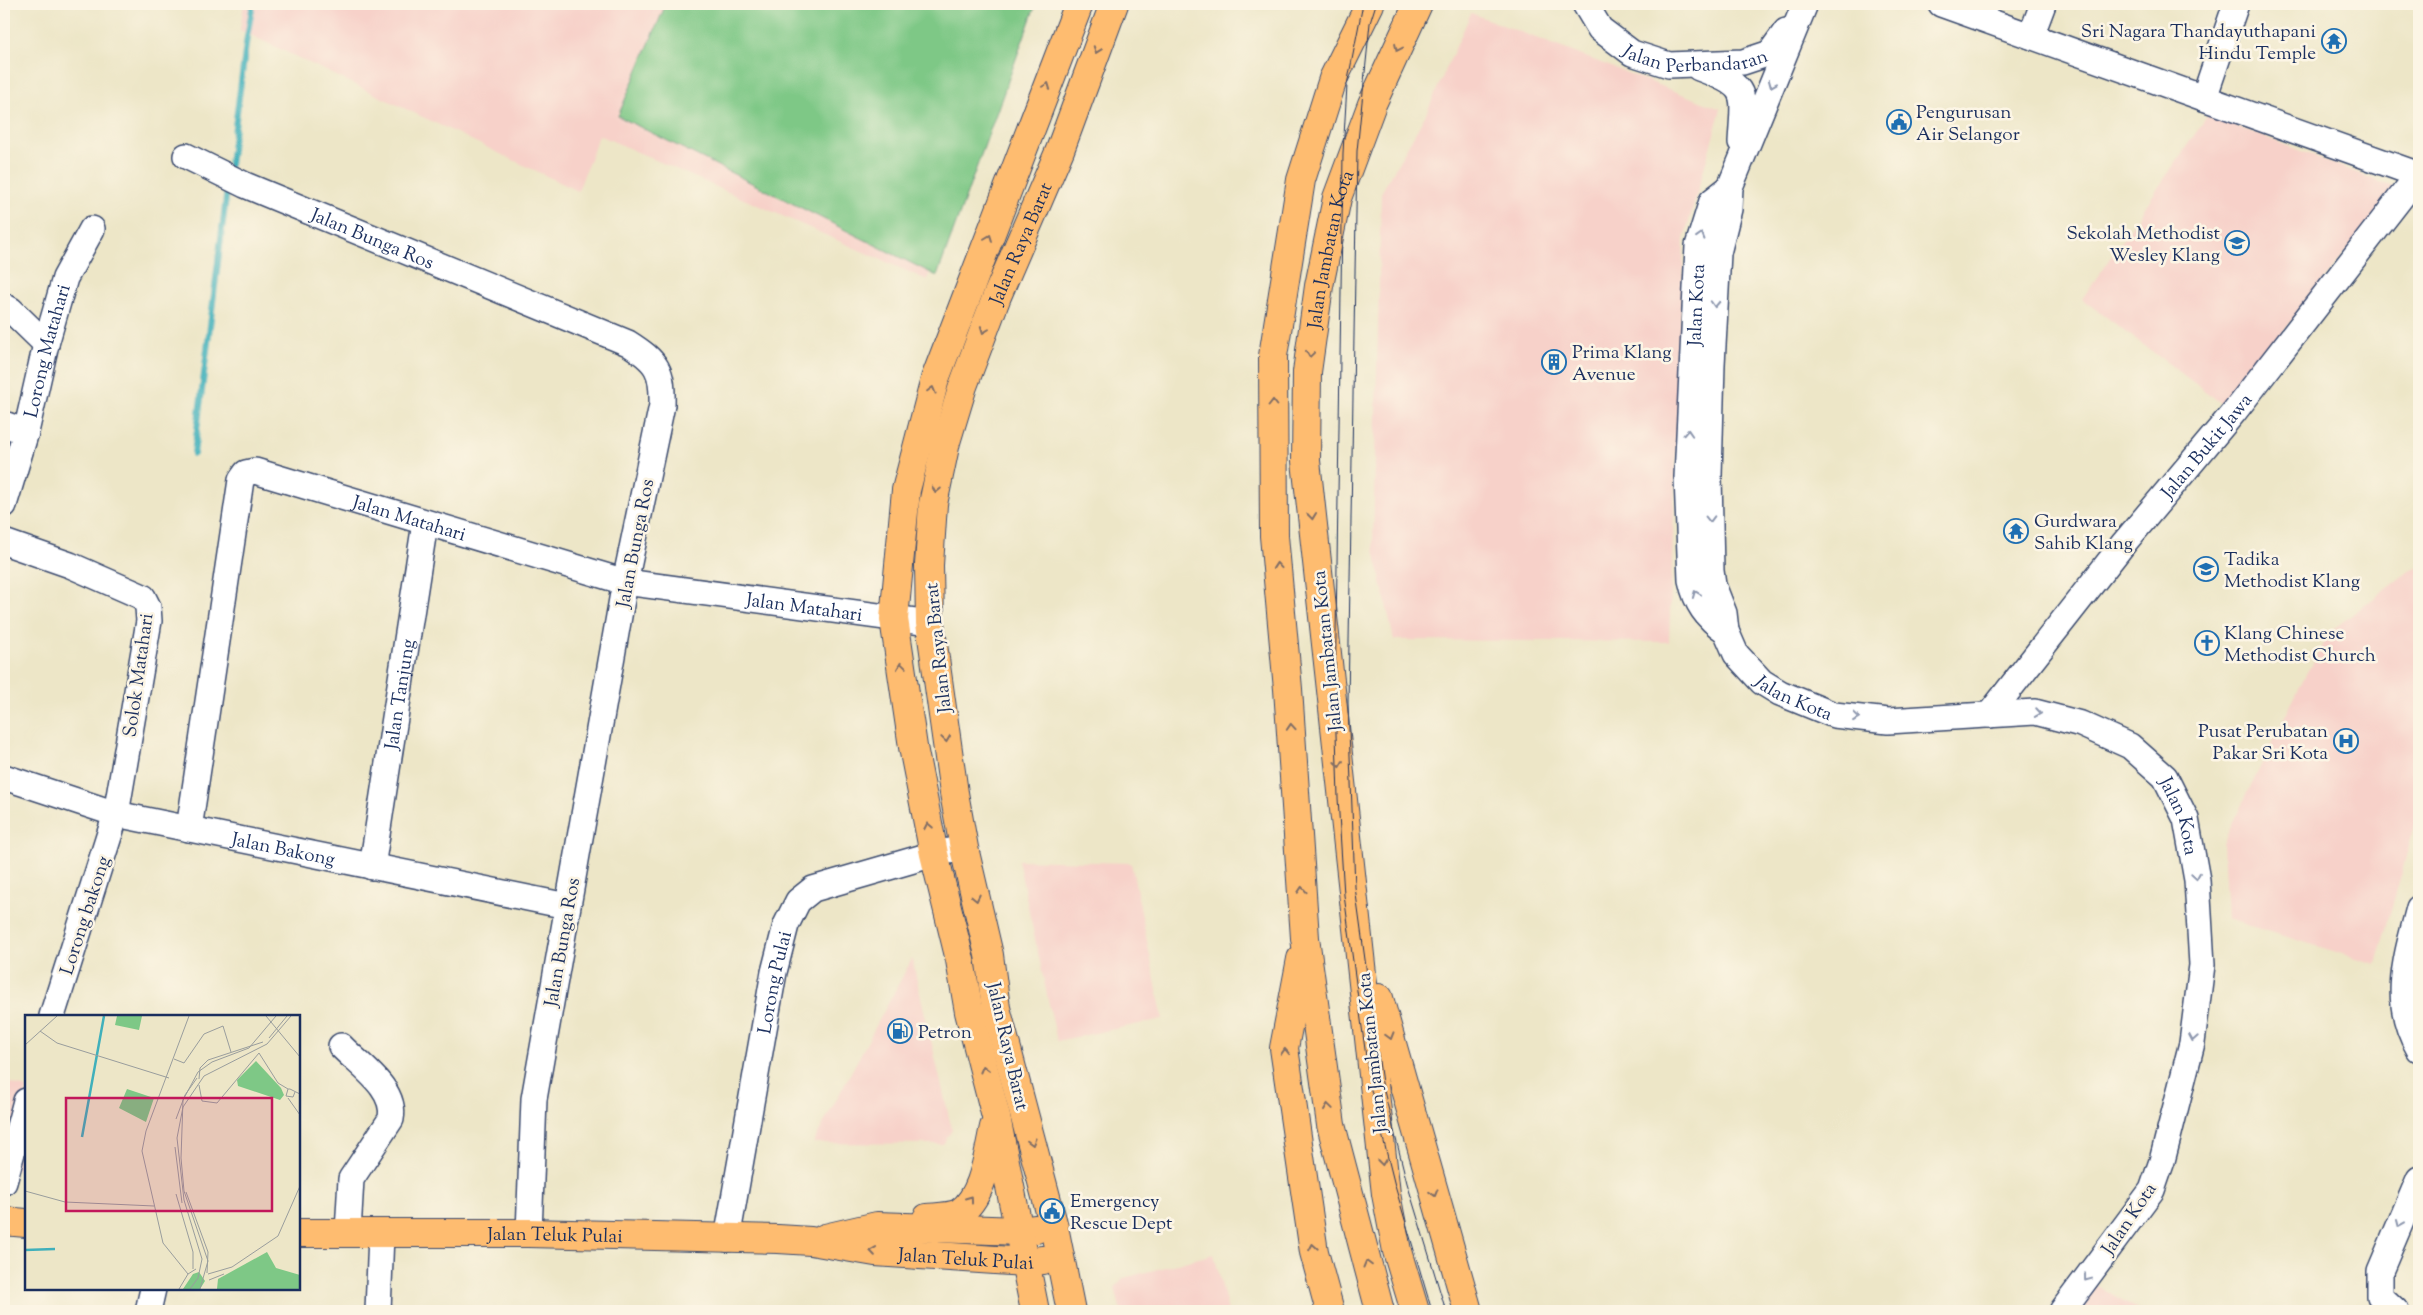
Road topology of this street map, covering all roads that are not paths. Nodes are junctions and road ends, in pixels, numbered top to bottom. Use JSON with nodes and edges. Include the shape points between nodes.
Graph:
{"nodes":[{"id":1,"x":1078,"y":4,"type":"edge"},
{"id":2,"x":1114,"y":4,"type":"edge"},
{"id":3,"x":1370,"y":4,"type":"edge"},
{"id":4,"x":1418,"y":4,"type":"edge"},
{"id":5,"x":1585,"y":4,"type":"edge"},
{"id":6,"x":1941,"y":4,"type":"edge"},
{"id":7,"x":2043,"y":4,"type":"edge"},
{"id":8,"x":2236,"y":4,"type":"edge"},
{"id":9,"x":1804,"y":5,"type":"edge"},
{"id":10,"x":2032,"y":36,"type":"junction"},
{"id":11,"x":1692,"y":65,"type":"junction"},
{"id":12,"x":2204,"y":98,"type":"junction"},
{"id":13,"x":186,"y":156,"type":"dead end"},
{"id":14,"x":1740,"y":162,"type":"junction"},
{"id":15,"x":2419,"y":174,"type":"edge"},
{"id":16,"x":92,"y":229,"type":"dead end"},
{"id":17,"x":4,"y":306,"type":"edge"},
{"id":18,"x":46,"y":344,"type":"junction"},
{"id":19,"x":15,"y":428,"type":"edge"},
{"id":20,"x":4,"y":505,"type":"edge"},
{"id":21,"x":426,"y":523,"type":"junction"},
{"id":22,"x":4,"y":542,"type":"edge"},
{"id":23,"x":625,"y":582,"type":"junction"},
{"id":24,"x":894,"y":619,"type":"junction"},
{"id":25,"x":930,"y":622,"type":"junction"},
{"id":26,"x":1989,"y":715,"type":"junction"},
{"id":27,"x":4,"y":777,"type":"edge"},
{"id":28,"x":116,"y":814,"type":"junction"},
{"id":29,"x":189,"y":829,"type":"junction"},
{"id":30,"x":964,"y":848,"type":"junction"},
{"id":31,"x":934,"y":854,"type":"junction"},
{"id":32,"x":372,"y":866,"type":"junction"},
{"id":33,"x":567,"y":906,"type":"junction"},
{"id":34,"x":2419,"y":908,"type":"edge"},
{"id":35,"x":1357,"y":922,"type":"junction"},
{"id":36,"x":1305,"y":938,"type":"junction"},
{"id":37,"x":52,"y":1015,"type":"edge"},
{"id":38,"x":341,"y":1046,"type":"dead end"},
{"id":39,"x":2419,"y":1049,"type":"edge"},
{"id":40,"x":25,"y":1106,"type":"edge"},
{"id":41,"x":996,"y":1116,"type":"junction"},
{"id":42,"x":2419,"y":1179,"type":"edge"},
{"id":43,"x":10,"y":1180,"type":"edge"},
{"id":44,"x":4,"y":1220,"type":"edge"},
{"id":45,"x":25,"y":1222,"type":"edge"},
{"id":46,"x":876,"y":1226,"type":"junction"},
{"id":47,"x":1054,"y":1228,"type":"junction"},
{"id":48,"x":1019,"y":1231,"type":"junction"},
{"id":49,"x":348,"y":1232,"type":"junction"},
{"id":50,"x":300,"y":1233,"type":"edge"},
{"id":51,"x":529,"y":1233,"type":"junction"},
{"id":52,"x":381,"y":1234,"type":"junction"},
{"id":53,"x":727,"y":1238,"type":"junction"},
{"id":54,"x":811,"y":1241,"type":"junction"},
{"id":55,"x":1059,"y":1257,"type":"junction"},
{"id":56,"x":1026,"y":1262,"type":"junction"},
{"id":57,"x":153,"y":1290,"type":"edge"},
{"id":58,"x":148,"y":1311,"type":"edge"},
{"id":59,"x":378,"y":1311,"type":"edge"},
{"id":60,"x":1035,"y":1311,"type":"edge"},
{"id":61,"x":1071,"y":1311,"type":"edge"},
{"id":62,"x":1330,"y":1311,"type":"edge"},
{"id":63,"x":1380,"y":1311,"type":"edge"},
{"id":64,"x":1415,"y":1311,"type":"edge"},
{"id":65,"x":1468,"y":1311,"type":"edge"},
{"id":66,"x":2062,"y":1311,"type":"edge"},
{"id":67,"x":2396,"y":1311,"type":"edge"}],
"edges":[{"from":24,"to":1,"type":"main road","name":"Jalan Raya Barat","one_way":true,"via":[[906,490],[935,379]]},
{"from":2,"to":25,"type":"main road","name":"Jalan Raya Barat","one_way":true,"via":[[1060,150],[997,296],[946,442],[933,504]]},
{"from":36,"to":3,"type":"main road","name":"Jalan Jambatan Kota","one_way":true,"via":[[1274,536],[1273,356],[1301,180],[1333,79]]},
{"from":4,"to":35,"type":"main road","name":"Jalan Jambatan Kota","one_way":true,"via":[[1372,104],[1337,198],[1319,286],[1307,372],[1306,461]]},
{"from":5,"to":11,"type":"street","name":"Jalan Perbandaran","via":[[1600,29],[1632,53],[1669,65]]},
{"from":6,"to":10,"type":"street"},
{"from":7,"to":10,"type":"street"},
{"from":8,"to":12,"type":"street"},
{"from":9,"to":11,"type":"street","name":"Jalan Perbandaran","via":[[1770,53],[1743,62]]},
{"from":9,"to":14,"type":"street","name":"Jalan Kota","one_way":true},
{"from":10,"to":12,"type":"street"},
{"from":11,"to":14,"type":"street","via":[[1728,79],[1744,98]]},
{"from":12,"to":15,"type":"street"},
{"from":13,"to":23,"type":"street","name":"Jalan Bunga Ros","via":[[246,185],[628,343],[648,356],[659,370],[663,384],[662,405]]},
{"from":14,"to":26,"type":"street","name":"Jalan Kota","one_way":true,"via":[[1730,187],[1712,201],[1698,246],[1698,476],[1691,580],[1694,594],[1710,621],[1726,631],[1736,654],[1762,682],[1834,715],[1888,721]]},
{"from":15,"to":26,"type":"street","name":"Jalan Bukit Jawa","via":[[2234,412],[2124,543]]},
{"from":16,"to":18,"type":"street","name":"Lorong Matahari","via":[[65,278]]},
{"from":17,"to":18,"type":"street"},
{"from":18,"to":19,"type":"street","name":"Lorong Matahari"},
{"from":19,"to":20,"type":"street","name":"Lorong Matahari"},
{"from":21,"to":23,"type":"street","name":"Jalan Matahari"},
{"from":21,"to":29,"type":"street","name":"Jalan Matahari","via":[[255,471],[241,480]]},
{"from":21,"to":32,"type":"street","name":"Jalan Tanjung"},
{"from":22,"to":28,"type":"street","name":"Solok Matahari","via":[[112,582],[143,596],[148,607],[149,621]]},
{"from":23,"to":24,"type":"street","name":"Jalan Matahari"},
{"from":23,"to":33,"type":"street","name":"Jalan Bunga Ros"},
{"from":24,"to":25,"type":"street","name":"Jalan Matahari"},
{"from":31,"to":24,"type":"main road","name":"Jalan Raya Barat","one_way":true,"via":[[913,747]]},
{"from":25,"to":30,"type":"main road","name":"Jalan Raya Barat","one_way":true},
{"from":26,"to":66,"type":"street","name":"Jalan Kota","one_way":true,"via":[[2035,712],[2081,724],[2130,746],[2164,777],[2186,819],[2198,880],[2202,965],[2193,1038],[2162,1162],[2152,1190]]},
{"from":27,"to":28,"type":"street","name":"Jalan Bakong"},
{"from":28,"to":29,"type":"street","name":"Jalan Bakong"},
{"from":28,"to":37,"type":"street","name":"Lorong bakong"},
{"from":29,"to":32,"type":"street","name":"Jalan Bakong"},
{"from":30,"to":31,"type":"street","name":"Lorong Pulai"},
{"from":30,"to":47,"type":"main road","name":"Jalan Raya Barat","one_way":true,"via":[[989,955],[996,1008]]},
{"from":41,"to":31,"type":"main road","name":"Jalan Raya Barat","one_way":true},
{"from":31,"to":53,"type":"street","name":"Lorong Pulai","via":[[813,889],[798,902],[786,925],[774,972]]},
{"from":32,"to":33,"type":"street","name":"Jalan Bakong"},
{"from":33,"to":51,"type":"street","name":"Jalan Bunga Ros","via":[[534,1099]]},
{"from":34,"to":39,"type":"street","via":[[2402,985],[2404,1016]]},
{"from":35,"to":64,"type":"main road","name":"Jalan Jambatan Kota","one_way":true,"via":[[1386,1194],[1397,1251]]},
{"from":35,"to":65,"type":"main road","one_way":true},
{"from":62,"to":36,"type":"main road","one_way":true,"via":[[1314,1252],[1284,1048]]},
{"from":63,"to":36,"type":"main road","one_way":true,"via":[[1331,1125]]},
{"from":38,"to":49,"type":"street","via":[[386,1091],[393,1111],[391,1119],[350,1179]]},
{"from":40,"to":43,"type":"street"},
{"from":46,"to":41,"type":"main road","one_way":true,"via":[[958,1214],[972,1199],[980,1182]]},
{"from":41,"to":48,"type":"main road","name":"Jalan Raya Barat"},
{"from":42,"to":67,"type":"street","one_way":true,"via":[[2380,1271],[2380,1296]]},
{"from":44,"to":45,"type":"main road"},
{"from":46,"to":48,"type":"main road","name":"Jalan Teluk Pulai"},
{"from":46,"to":54,"type":"main road","name":"Jalan Teluk Pulai"},
{"from":47,"to":48,"type":"main road","name":"Jalan Teluk Pulai"},
{"from":47,"to":55,"type":"main road","name":"Jalan Raya Barat"},
{"from":48,"to":56,"type":"main road","name":"Jalan Raya Barat"},
{"from":49,"to":50,"type":"main road","name":"Jalan Teluk Pulai"},
{"from":49,"to":52,"type":"main road","name":"Jalan Teluk Pulai"},
{"from":51,"to":52,"type":"main road","name":"Jalan Teluk Pulai"},
{"from":51,"to":53,"type":"main road","name":"Jalan Teluk Pulai"},
{"from":52,"to":59,"type":"street"},
{"from":53,"to":54,"type":"main road","name":"Jalan Teluk Pulai"},
{"from":56,"to":54,"type":"main road","name":"Jalan Teluk Pulai","one_way":true,"via":[[876,1252]]},
{"from":55,"to":56,"type":"main road","name":"Jalan Teluk Pulai"},
{"from":55,"to":61,"type":"main road","name":"Jalan Raya Barat"},
{"from":56,"to":60,"type":"main road","name":"Jalan Raya Barat"},
{"from":57,"to":58,"type":"street"}]}
